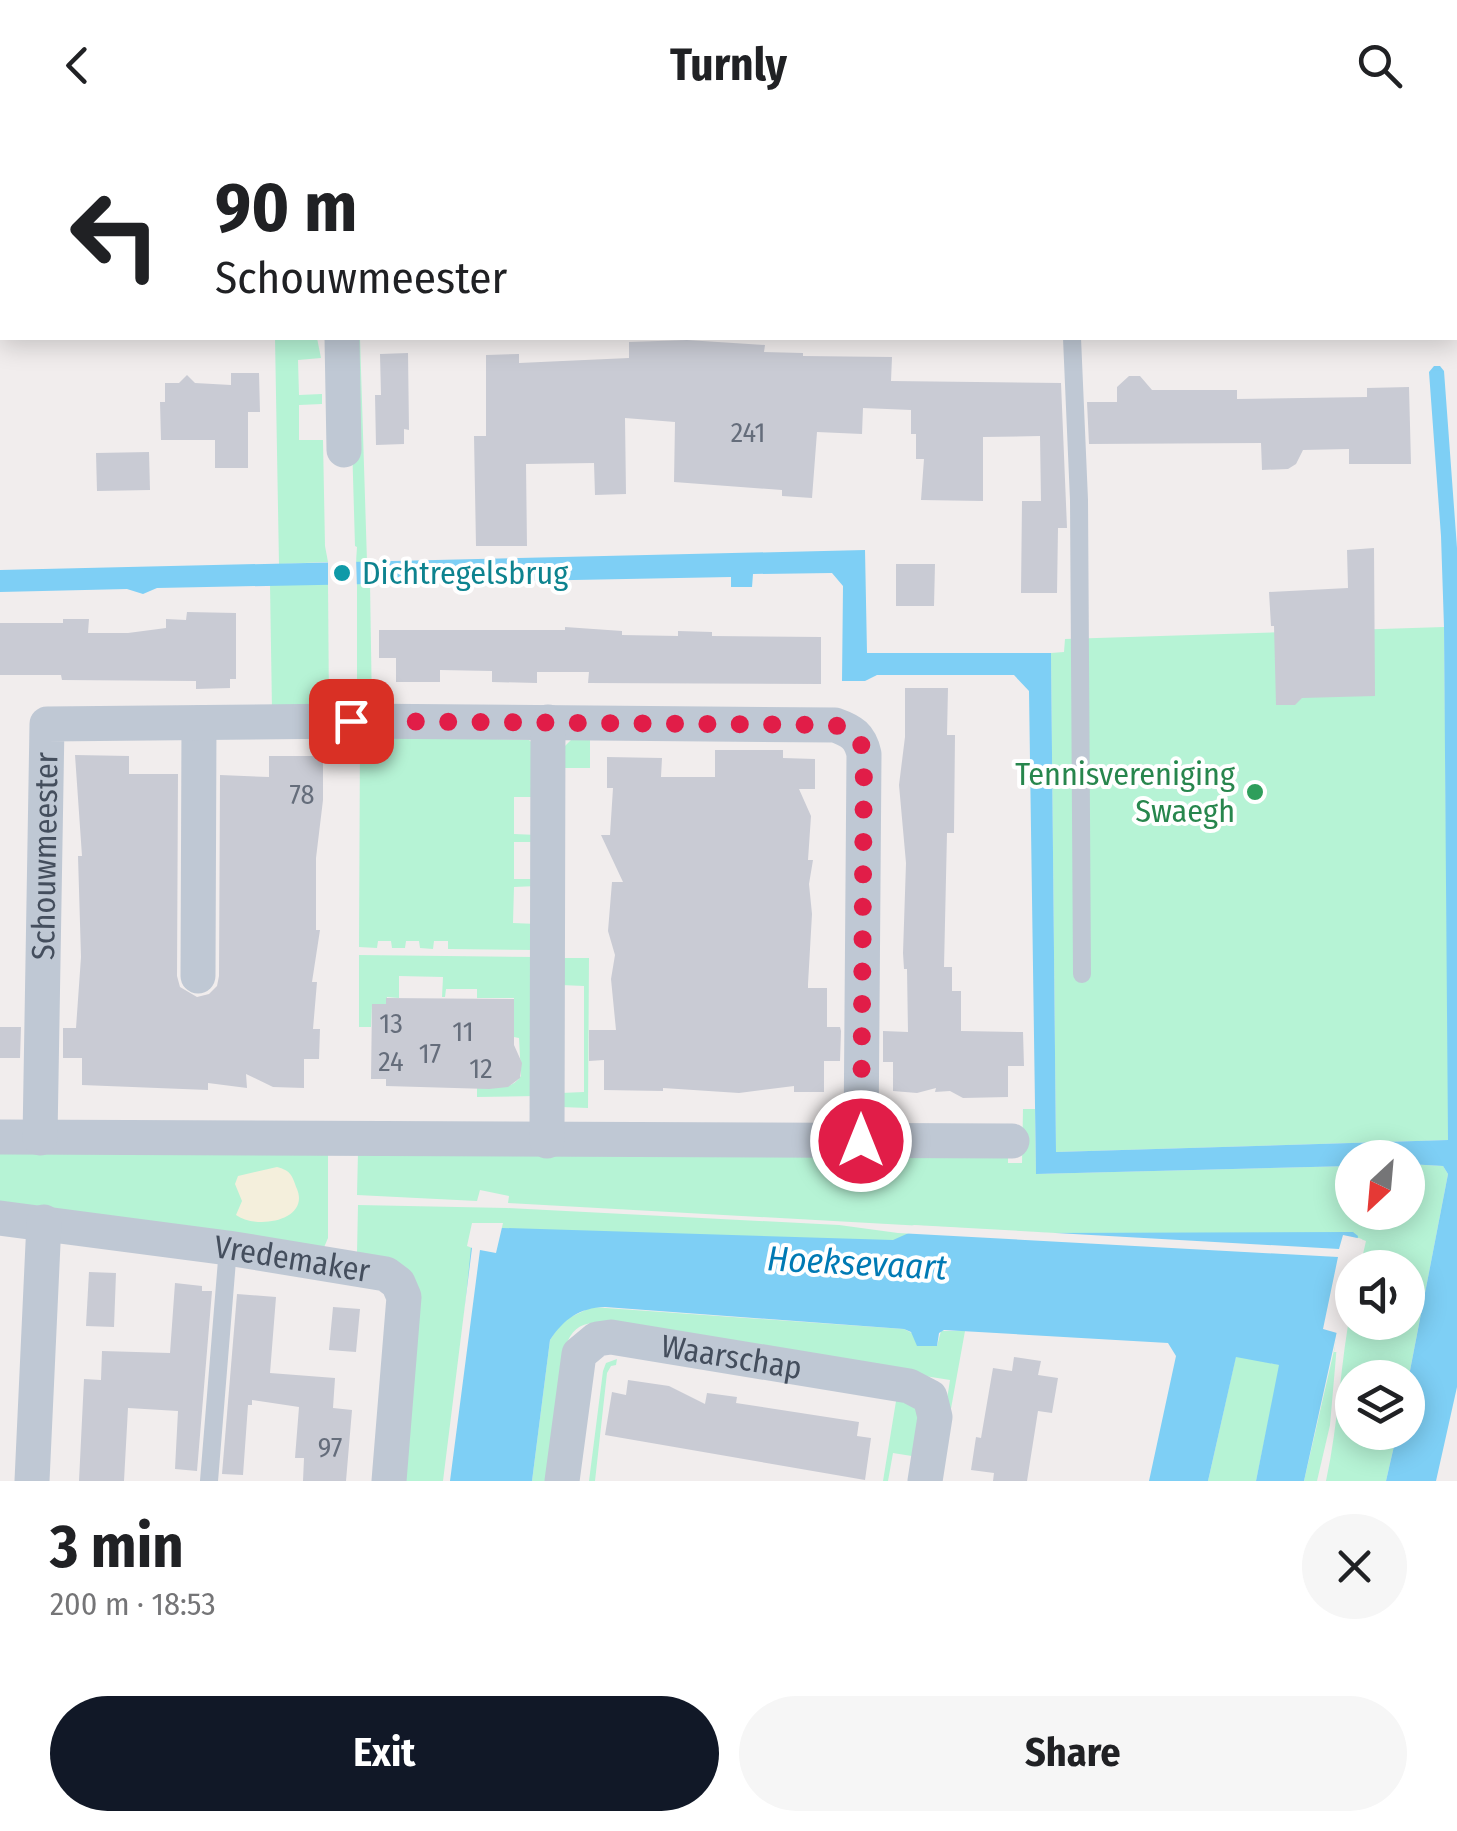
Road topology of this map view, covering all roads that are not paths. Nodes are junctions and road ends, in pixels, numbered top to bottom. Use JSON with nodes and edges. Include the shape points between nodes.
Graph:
{"nodes":[{"id":1,"x":342,"y":340,"type":"edge"},
{"id":2,"x":1072,"y":340,"type":"edge"},
{"id":3,"x":344,"y":450,"type":"dead end"},
{"id":4,"x":548,"y":722,"type":"junction"},
{"id":5,"x":199,"y":723,"type":"junction"},
{"id":6,"x":1082,"y":974,"type":"dead end"},
{"id":7,"x":198,"y":976,"type":"dead end"},
{"id":8,"x":0,"y":1137,"type":"edge"},
{"id":9,"x":40,"y":1138,"type":"junction"},
{"id":10,"x":548,"y":1141,"type":"junction"},
{"id":11,"x":861,"y":1141,"type":"junction"},
{"id":12,"x":1012,"y":1141,"type":"dead end"},
{"id":13,"x":0,"y":1218,"type":"edge"},
{"id":14,"x":44,"y":1222,"type":"junction"},
{"id":15,"x":228,"y":1248,"type":"junction"},
{"id":16,"x":32,"y":1481,"type":"edge"},
{"id":17,"x":209,"y":1481,"type":"edge"},
{"id":18,"x":388,"y":1481,"type":"edge"},
{"id":19,"x":562,"y":1481,"type":"edge"},
{"id":20,"x":925,"y":1481,"type":"edge"}],
"edges":[{"from":1,"to":3,"type":"street"},
{"from":2,"to":6,"type":"lane"},
{"from":4,"to":5,"type":"street","name":"Schouwmeester"},
{"from":4,"to":10,"type":"street"},
{"from":4,"to":11,"type":"street","name":"Schouwmeester","via":[[834,725],[861,741]]},
{"from":5,"to":7,"type":"street"},
{"from":5,"to":9,"type":"street","name":"Schouwmeester","via":[[47,724]]},
{"from":8,"to":9,"type":"street"},
{"from":9,"to":10,"type":"street"},
{"from":10,"to":11,"type":"street"},
{"from":11,"to":12,"type":"street"},
{"from":13,"to":14,"type":"street","name":"Vredemaker"},
{"from":14,"to":15,"type":"street","name":"Vredemaker"},
{"from":14,"to":16,"type":"street"},
{"from":15,"to":17,"type":"lane"},
{"from":15,"to":18,"type":"street","name":"Vredemaker","via":[[345,1265],[398,1283],[404,1298]]},
{"from":19,"to":20,"type":"street","name":"Waarschap","via":[[579,1354],[610,1337],[910,1386],[930,1397],[936,1417]]}]}
